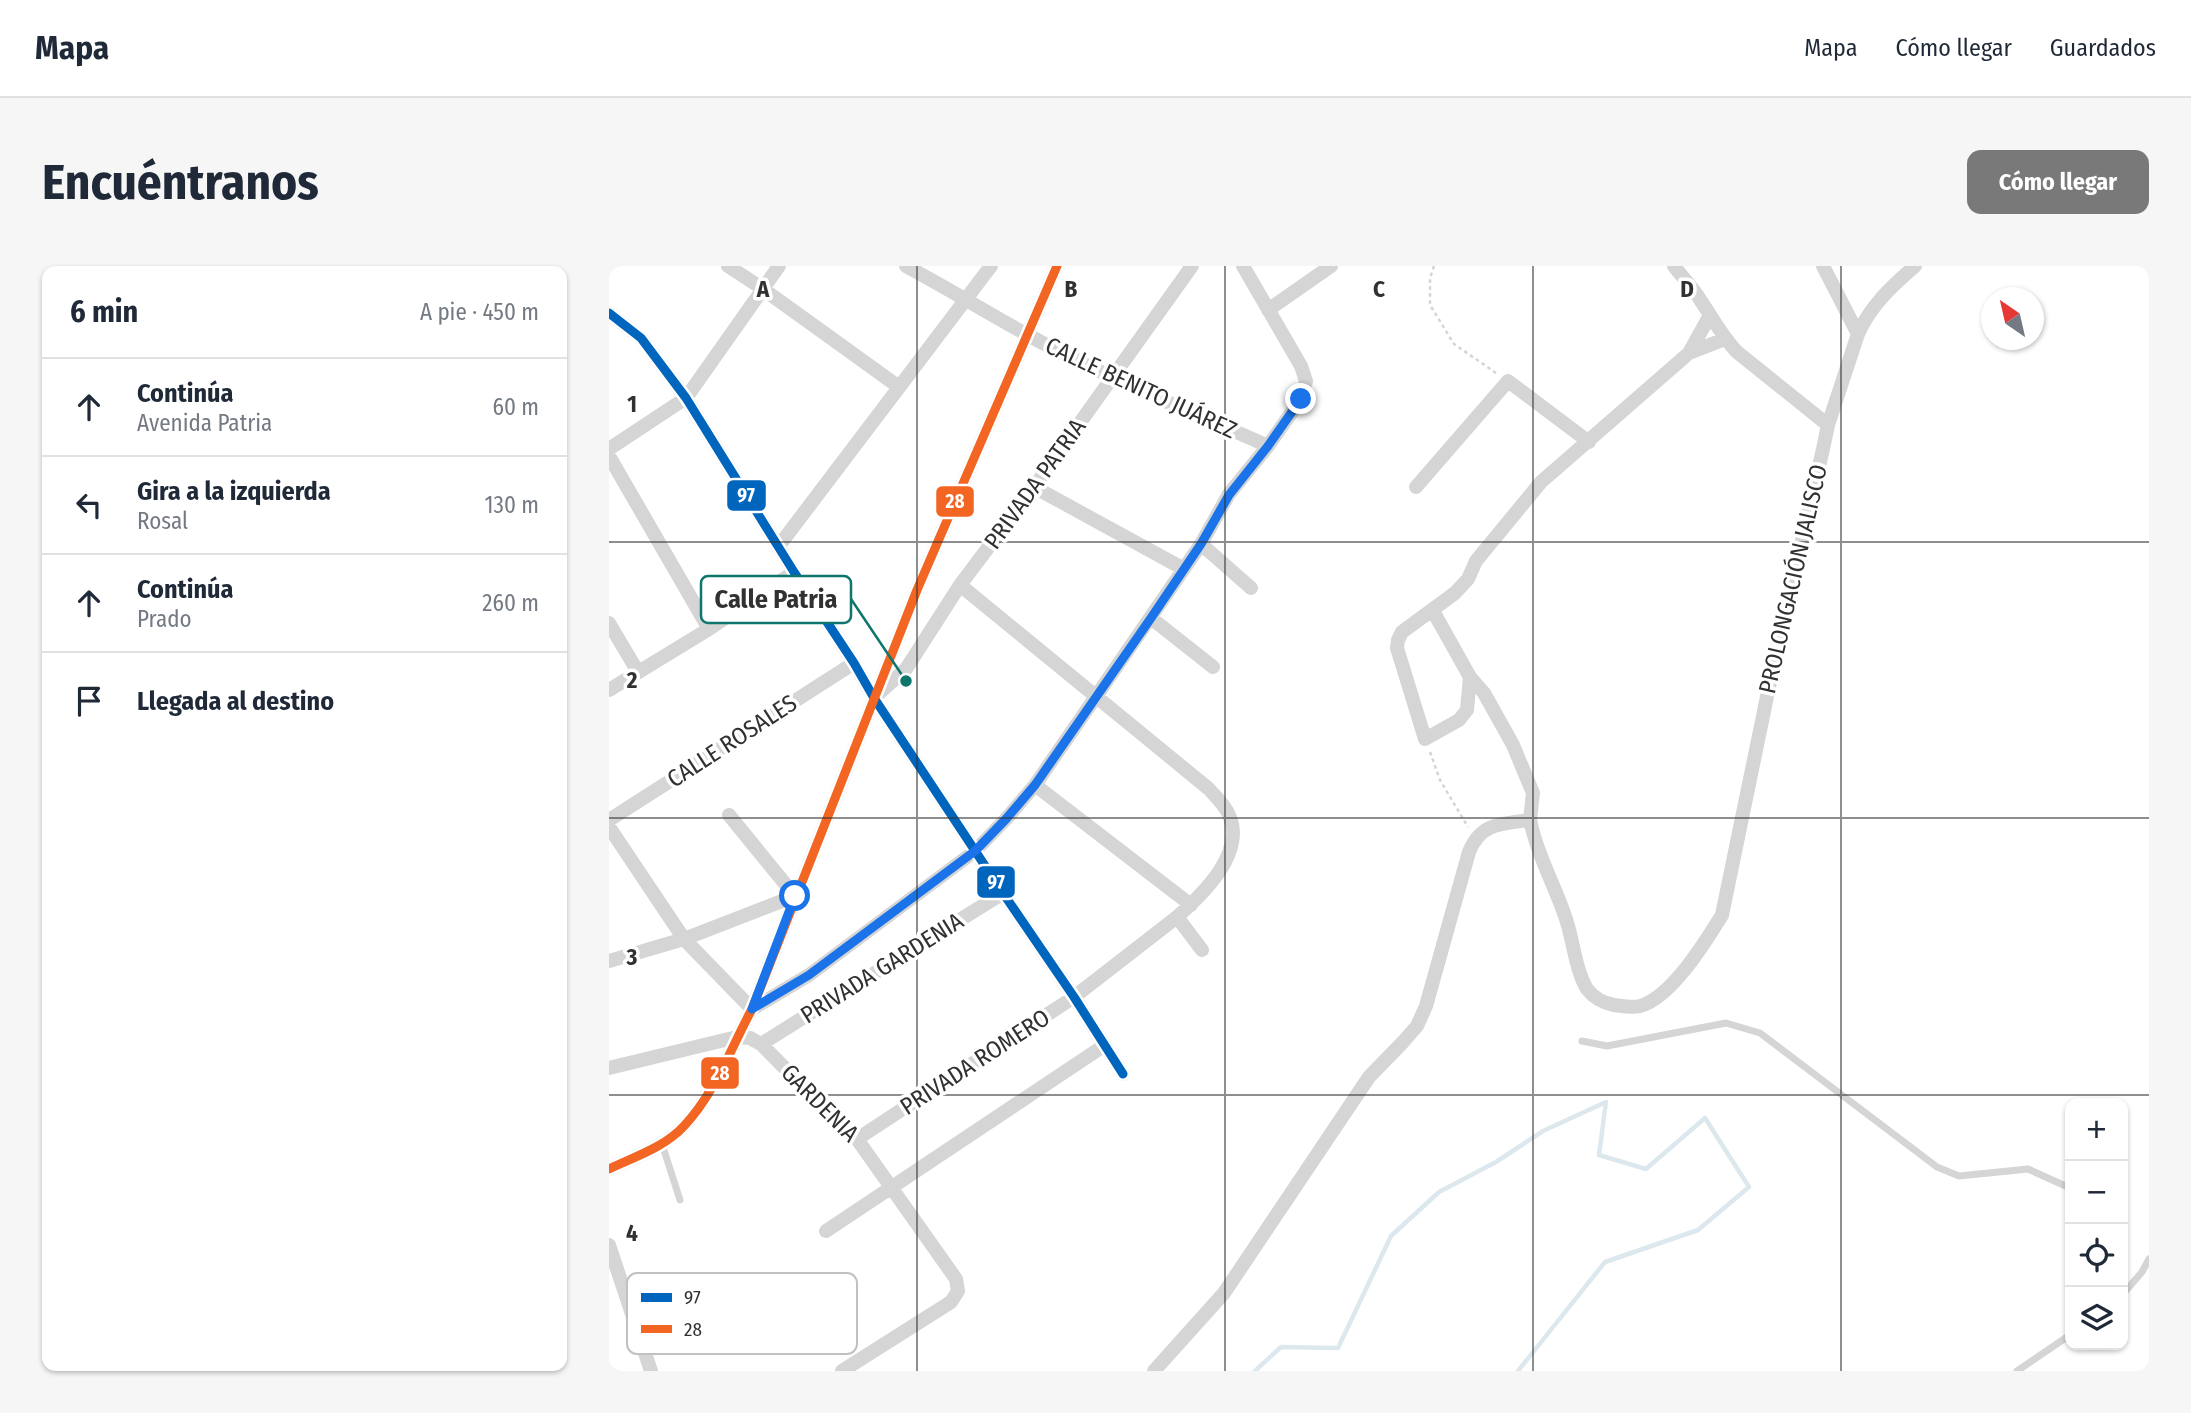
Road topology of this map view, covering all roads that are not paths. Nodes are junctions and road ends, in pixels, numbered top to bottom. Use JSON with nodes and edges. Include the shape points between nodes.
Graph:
{"nodes":[{"id":1,"x":728,"y":266,"type":"edge"},
{"id":2,"x":779,"y":266,"type":"edge"},
{"id":3,"x":906,"y":266,"type":"edge"},
{"id":4,"x":991,"y":266,"type":"edge"},
{"id":5,"x":1057,"y":266,"type":"edge"},
{"id":6,"x":1192,"y":266,"type":"edge"},
{"id":7,"x":1243,"y":266,"type":"edge"},
{"id":8,"x":1331,"y":266,"type":"edge"},
{"id":9,"x":1674,"y":266,"type":"edge"},
{"id":10,"x":1823,"y":266,"type":"edge"},
{"id":11,"x":1915,"y":266,"type":"edge"},
{"id":12,"x":763,"y":289,"type":"junction"},
{"id":13,"x":966,"y":298,"type":"junction"},
{"id":14,"x":1268,"y":310,"type":"junction"},
{"id":15,"x":609,"y":313,"type":"edge"},
{"id":16,"x":1709,"y":317,"type":"junction"},
{"id":17,"x":1858,"y":334,"type":"junction"},
{"id":18,"x":1027,"y":335,"type":"junction"},
{"id":19,"x":1725,"y":339,"type":"junction"},
{"id":20,"x":1689,"y":353,"type":"junction"},
{"id":21,"x":1112,"y":376,"type":"junction"},
{"id":22,"x":899,"y":387,"type":"junction"},
{"id":23,"x":686,"y":398,"type":"junction"},
{"id":24,"x":1828,"y":425,"type":"junction"},
{"id":25,"x":1589,"y":442,"type":"junction"},
{"id":26,"x":1268,"y":446,"type":"junction"},
{"id":27,"x":609,"y":449,"type":"edge"},
{"id":28,"x":609,"y":456,"type":"edge"},
{"id":29,"x":1416,"y":486,"type":"dead end"},
{"id":30,"x":1034,"y":487,"type":"junction"},
{"id":31,"x":1201,"y":544,"type":"junction"},
{"id":32,"x":778,"y":547,"type":"junction"},
{"id":33,"x":1184,"y":569,"type":"junction"},
{"id":34,"x":794,"y":572,"type":"junction"},
{"id":35,"x":960,"y":585,"type":"junction"},
{"id":36,"x":1251,"y":588,"type":"dead end"},
{"id":37,"x":1433,"y":611,"type":"junction"},
{"id":38,"x":1151,"y":618,"type":"junction"},
{"id":39,"x":609,"y":623,"type":"edge"},
{"id":40,"x":709,"y":629,"type":"junction"},
{"id":41,"x":854,"y":663,"type":"junction"},
{"id":42,"x":1213,"y":667,"type":"dead end"},
{"id":43,"x":638,"y":672,"type":"junction"},
{"id":44,"x":1470,"y":677,"type":"junction"},
{"id":45,"x":609,"y":690,"type":"edge"},
{"id":46,"x":1095,"y":695,"type":"junction"},
{"id":47,"x":874,"y":698,"type":"junction"},
{"id":48,"x":1035,"y":785,"type":"junction"},
{"id":49,"x":729,"y":815,"type":"dead end"},
{"id":50,"x":609,"y":820,"type":"edge"},
{"id":51,"x":1530,"y":820,"type":"junction"},
{"id":52,"x":609,"y":827,"type":"edge"},
{"id":53,"x":975,"y":851,"type":"junction"},
{"id":54,"x":1003,"y":893,"type":"junction"},
{"id":55,"x":795,"y":896,"type":"junction"},
{"id":56,"x":1191,"y":905,"type":"junction"},
{"id":57,"x":1177,"y":916,"type":"junction"},
{"id":58,"x":684,"y":939,"type":"junction"},
{"id":59,"x":1202,"y":950,"type":"dead end"},
{"id":60,"x":609,"y":961,"type":"edge"},
{"id":61,"x":1074,"y":997,"type":"junction"},
{"id":62,"x":752,"y":1009,"type":"junction"},
{"id":63,"x":737,"y":1037,"type":"junction"},
{"id":64,"x":1582,"y":1041,"type":"dead end"},
{"id":65,"x":761,"y":1044,"type":"junction"},
{"id":66,"x":1105,"y":1045,"type":"junction"},
{"id":67,"x":609,"y":1068,"type":"edge"},
{"id":68,"x":1123,"y":1074,"type":"dead end"},
{"id":69,"x":857,"y":1139,"type":"junction"},
{"id":70,"x":661,"y":1143,"type":"junction"},
{"id":71,"x":609,"y":1169,"type":"edge"},
{"id":72,"x":892,"y":1185,"type":"junction"},
{"id":73,"x":2065,"y":1186,"type":"edge"},
{"id":74,"x":680,"y":1200,"type":"dead end"},
{"id":75,"x":826,"y":1231,"type":"dead end"},
{"id":76,"x":609,"y":1245,"type":"edge"},
{"id":77,"x":2149,"y":1259,"type":"edge"},
{"id":78,"x":2128,"y":1288,"type":"edge"},
{"id":79,"x":627,"y":1299,"type":"edge"},
{"id":80,"x":2065,"y":1338,"type":"edge"},
{"id":81,"x":645,"y":1354,"type":"edge"},
{"id":82,"x":651,"y":1371,"type":"edge"},
{"id":83,"x":842,"y":1371,"type":"edge"},
{"id":84,"x":1154,"y":1371,"type":"edge"},
{"id":85,"x":2017,"y":1371,"type":"edge"}],
"edges":[{"from":1,"to":12,"type":"street"},
{"from":2,"to":12,"type":"street"},
{"from":3,"to":13,"type":"street","name":"CALLE BENITO JUÁREZ"},
{"from":4,"to":13,"type":"street"},
{"from":5,"to":18,"type":"street"},
{"from":6,"to":21,"type":"street","name":"PRIVADA PATRIA"},
{"from":7,"to":14,"type":"street"},
{"from":8,"to":14,"type":"street"},
{"from":9,"to":16,"type":"street"},
{"from":10,"to":17,"type":"street"},
{"from":11,"to":17,"type":"street","name":"PROLONGACIÓN JALISCO","via":[[1874,305]]},
{"from":12,"to":22,"type":"street"},
{"from":12,"to":23,"type":"street"},
{"from":13,"to":18,"type":"street","name":"CALLE BENITO JUÁREZ"},
{"from":13,"to":22,"type":"street"},
{"from":14,"to":26,"type":"street","via":[[1305,381],[1301,399]]},
{"from":15,"to":23,"type":"street","via":[[641,338]]},
{"from":16,"to":19,"type":"street"},
{"from":16,"to":20,"type":"street"},
{"from":17,"to":24,"type":"street","name":"PROLONGACIÓN JALISCO"},
{"from":18,"to":21,"type":"street","name":"CALLE BENITO JUÁREZ"},
{"from":18,"to":47,"type":"street"},
{"from":19,"to":20,"type":"street"},
{"from":19,"to":24,"type":"street"},
{"from":20,"to":25,"type":"street"},
{"from":21,"to":26,"type":"street","name":"CALLE BENITO JUÁREZ"},
{"from":21,"to":30,"type":"street","name":"PRIVADA PATRIA"},
{"from":22,"to":32,"type":"street"},
{"from":23,"to":27,"type":"street"},
{"from":23,"to":32,"type":"street"},
{"from":24,"to":51,"type":"street","name":"PROLONGACIÓN JALISCO","via":[[1723,915],[1699,952],[1655,999],[1639,1006],[1620,1006],[1602,1003],[1588,990]]},
{"from":25,"to":29,"type":"street","via":[[1508,381]]},
{"from":25,"to":37,"type":"street","via":[[1541,482],[1476,561],[1468,579]]},
{"from":26,"to":31,"type":"street","via":[[1229,495]]},
{"from":28,"to":40,"type":"street"},
{"from":30,"to":33,"type":"street"},
{"from":30,"to":35,"type":"street","name":"PRIVADA PATRIA"},
{"from":31,"to":33,"type":"street"},
{"from":31,"to":36,"type":"street"},
{"from":32,"to":34,"type":"street"},
{"from":33,"to":38,"type":"street"},
{"from":34,"to":40,"type":"street"},
{"from":34,"to":41,"type":"street"},
{"from":35,"to":46,"type":"street","name":"PRIVADA ROMERO"},
{"from":35,"to":47,"type":"street","name":"PRIVADA PATRIA","via":[[906,669]]},
{"from":37,"to":44,"type":"street"},
{"from":37,"to":44,"type":"street","via":[[1402,632],[1397,648],[1425,739],[1459,720],[1467,710]]},
{"from":38,"to":42,"type":"street"},
{"from":38,"to":46,"type":"street"},
{"from":39,"to":43,"type":"street"},
{"from":40,"to":43,"type":"street"},
{"from":41,"to":47,"type":"street"},
{"from":41,"to":50,"type":"street","name":"CALLE ROSALES"},
{"from":43,"to":45,"type":"street"},
{"from":44,"to":51,"type":"street","via":[[1513,745],[1532,793]]},
{"from":46,"to":48,"type":"street"},
{"from":46,"to":56,"type":"street","name":"PRIVADA ROMERO","via":[[1209,789],[1230,816],[1234,835],[1229,853]]},
{"from":47,"to":53,"type":"street"},
{"from":47,"to":55,"type":"street"},
{"from":48,"to":53,"type":"street"},
{"from":48,"to":56,"type":"street"},
{"from":49,"to":55,"type":"street"},
{"from":51,"to":84,"type":"street","via":[[1500,824],[1475,838],[1417,1026],[1369,1077],[1224,1293]]},
{"from":52,"to":58,"type":"street"},
{"from":53,"to":54,"type":"street"},
{"from":53,"to":62,"type":"street","via":[[809,975]]},
{"from":54,"to":61,"type":"street"},
{"from":54,"to":65,"type":"street","name":"PRIVADA GARDENIA"},
{"from":55,"to":58,"type":"street"},
{"from":55,"to":62,"type":"street"},
{"from":56,"to":57,"type":"street","name":"PRIVADA ROMERO"},
{"from":57,"to":59,"type":"street"},
{"from":57,"to":61,"type":"street","name":"PRIVADA ROMERO"},
{"from":58,"to":60,"type":"street"},
{"from":58,"to":62,"type":"street"},
{"from":61,"to":66,"type":"street"},
{"from":61,"to":69,"type":"street","name":"PRIVADA ROMERO"},
{"from":62,"to":63,"type":"street"},
{"from":63,"to":65,"type":"street","name":"GARDENIA"},
{"from":63,"to":67,"type":"street"},
{"from":63,"to":70,"type":"street","via":[[701,1103],[683,1128]]},
{"from":64,"to":73,"type":"lane","via":[[1607,1046],[1726,1023],[1759,1033],[1937,1167],[1959,1175],[2028,1169]]},
{"from":65,"to":69,"type":"street","name":"GARDENIA"},
{"from":66,"to":68,"type":"street"},
{"from":66,"to":72,"type":"street"},
{"from":69,"to":72,"type":"street","name":"GARDENIA"},
{"from":70,"to":71,"type":"street"},
{"from":70,"to":74,"type":"lane"},
{"from":72,"to":75,"type":"street"},
{"from":72,"to":83,"type":"street","name":"GARDENIA","via":[[956,1279],[958,1292],[951,1302]]},
{"from":76,"to":79,"type":"street"},
{"from":77,"to":78,"type":"lane"},
{"from":80,"to":85,"type":"lane"},
{"from":81,"to":82,"type":"street"}]}
